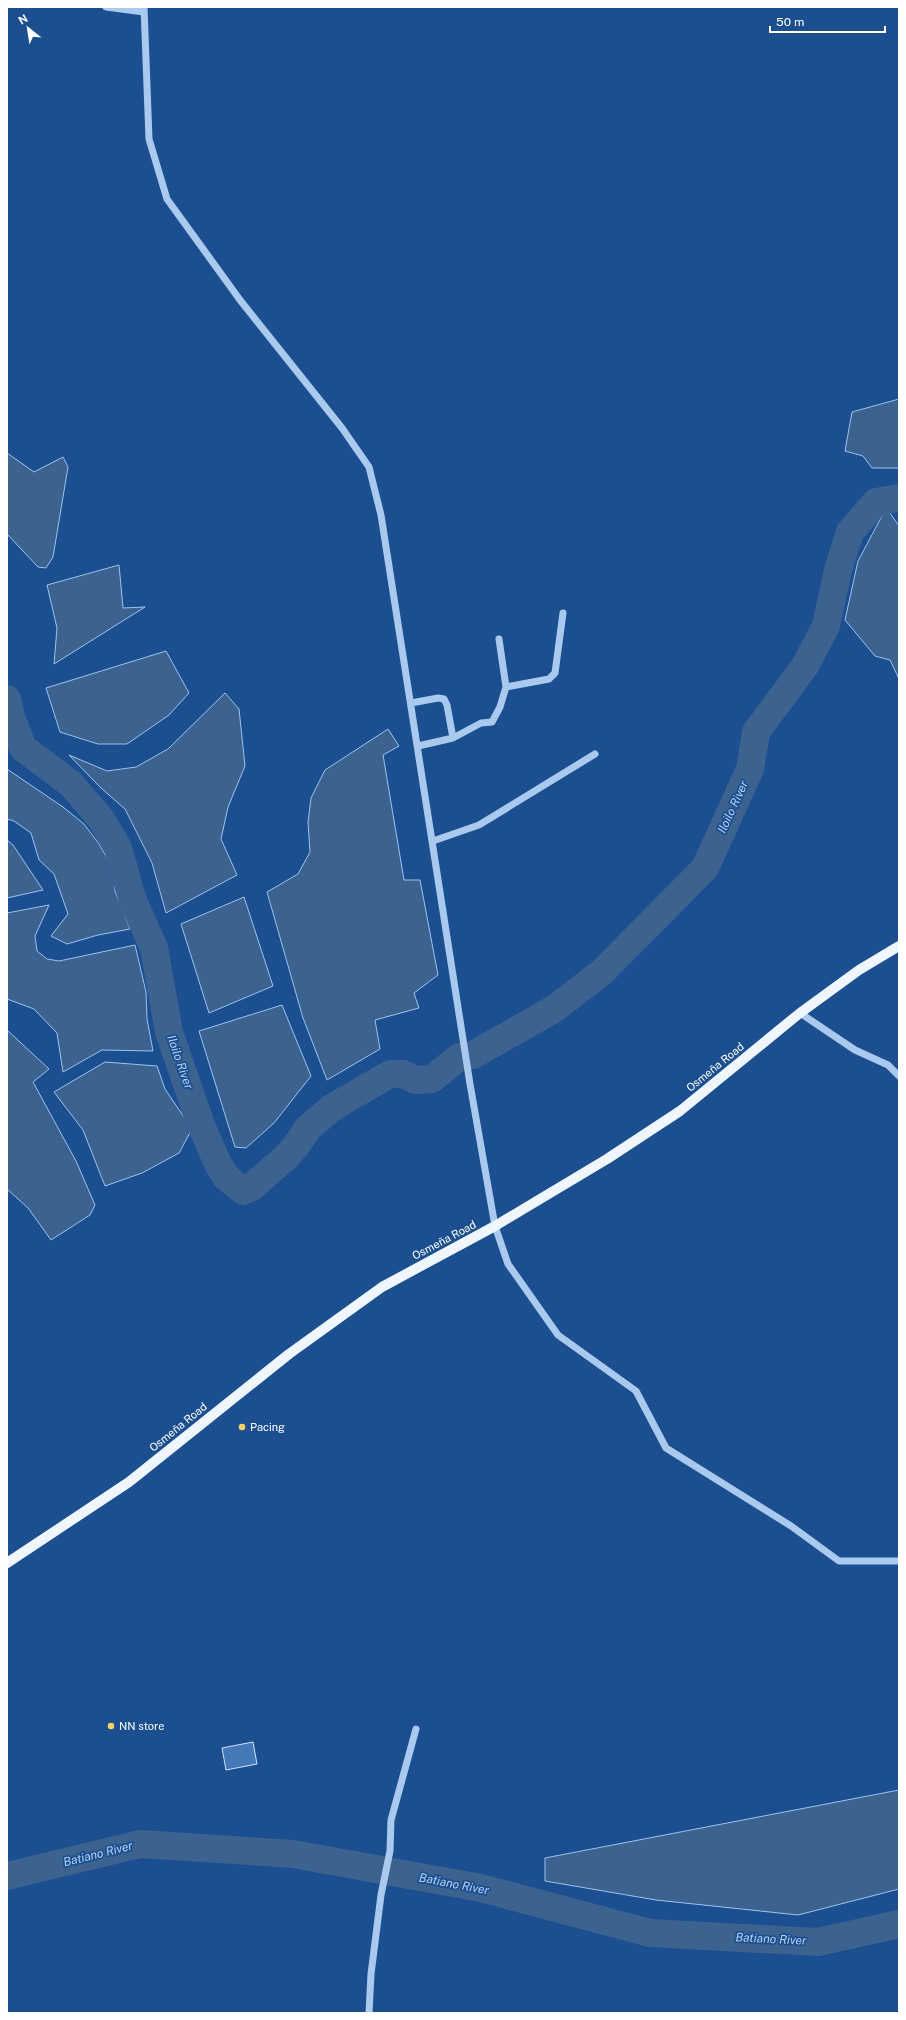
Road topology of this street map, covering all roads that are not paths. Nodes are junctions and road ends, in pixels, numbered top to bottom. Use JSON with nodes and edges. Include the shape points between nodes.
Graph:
{"nodes":[{"id":1,"x":106,"y":7,"type":"edge"},
{"id":2,"x":144,"y":9,"type":"edge"},
{"id":3,"x":562,"y":613,"type":"dead end"},
{"id":4,"x":499,"y":639,"type":"dead end"},
{"id":5,"x":506,"y":686,"type":"junction"},
{"id":6,"x":411,"y":703,"type":"junction"},
{"id":7,"x":453,"y":738,"type":"junction"},
{"id":8,"x":418,"y":746,"type":"junction"},
{"id":9,"x":595,"y":754,"type":"dead end"},
{"id":10,"x":433,"y":841,"type":"junction"},
{"id":11,"x":899,"y":946,"type":"edge"},
{"id":12,"x":800,"y":1013,"type":"junction"},
{"id":13,"x":899,"y":1076,"type":"edge"},
{"id":14,"x":495,"y":1226,"type":"junction"},
{"id":15,"x":899,"y":1561,"type":"edge"},
{"id":16,"x":7,"y":1563,"type":"edge"},
{"id":17,"x":416,"y":1729,"type":"dead end"},
{"id":18,"x":369,"y":2013,"type":"edge"}],
"edges":[{"from":1,"to":2,"type":"street"},
{"from":2,"to":6,"type":"street","via":[[149,139],[167,199],[240,300],[342,428],[369,468],[381,515]]},
{"from":3,"to":5,"type":"street","via":[[555,673],[549,679]]},
{"from":4,"to":5,"type":"street"},
{"from":5,"to":7,"type":"street","via":[[500,707],[492,722],[481,723]]},
{"from":6,"to":7,"type":"street","via":[[444,699]]},
{"from":6,"to":8,"type":"street"},
{"from":7,"to":8,"type":"street"},
{"from":8,"to":10,"type":"street"},
{"from":9,"to":10,"type":"street","via":[[478,825]]},
{"from":10,"to":14,"type":"street","via":[[470,1084]]},
{"from":11,"to":12,"type":"main road","name":"Osmeña Road","via":[[859,970]]},
{"from":12,"to":13,"type":"street","via":[[855,1050],[888,1065]]},
{"from":12,"to":14,"type":"main road","name":"Osmeña Road","via":[[680,1111],[608,1159]]},
{"from":14,"to":15,"type":"street","via":[[508,1264],[558,1335],[636,1391],[666,1448],[791,1526],[839,1561]]},
{"from":14,"to":16,"type":"main road","name":"Osmeña Road","via":[[382,1287],[289,1354],[129,1482]]},
{"from":17,"to":18,"type":"street","via":[[391,1820],[390,1851],[381,1895]]}]}
